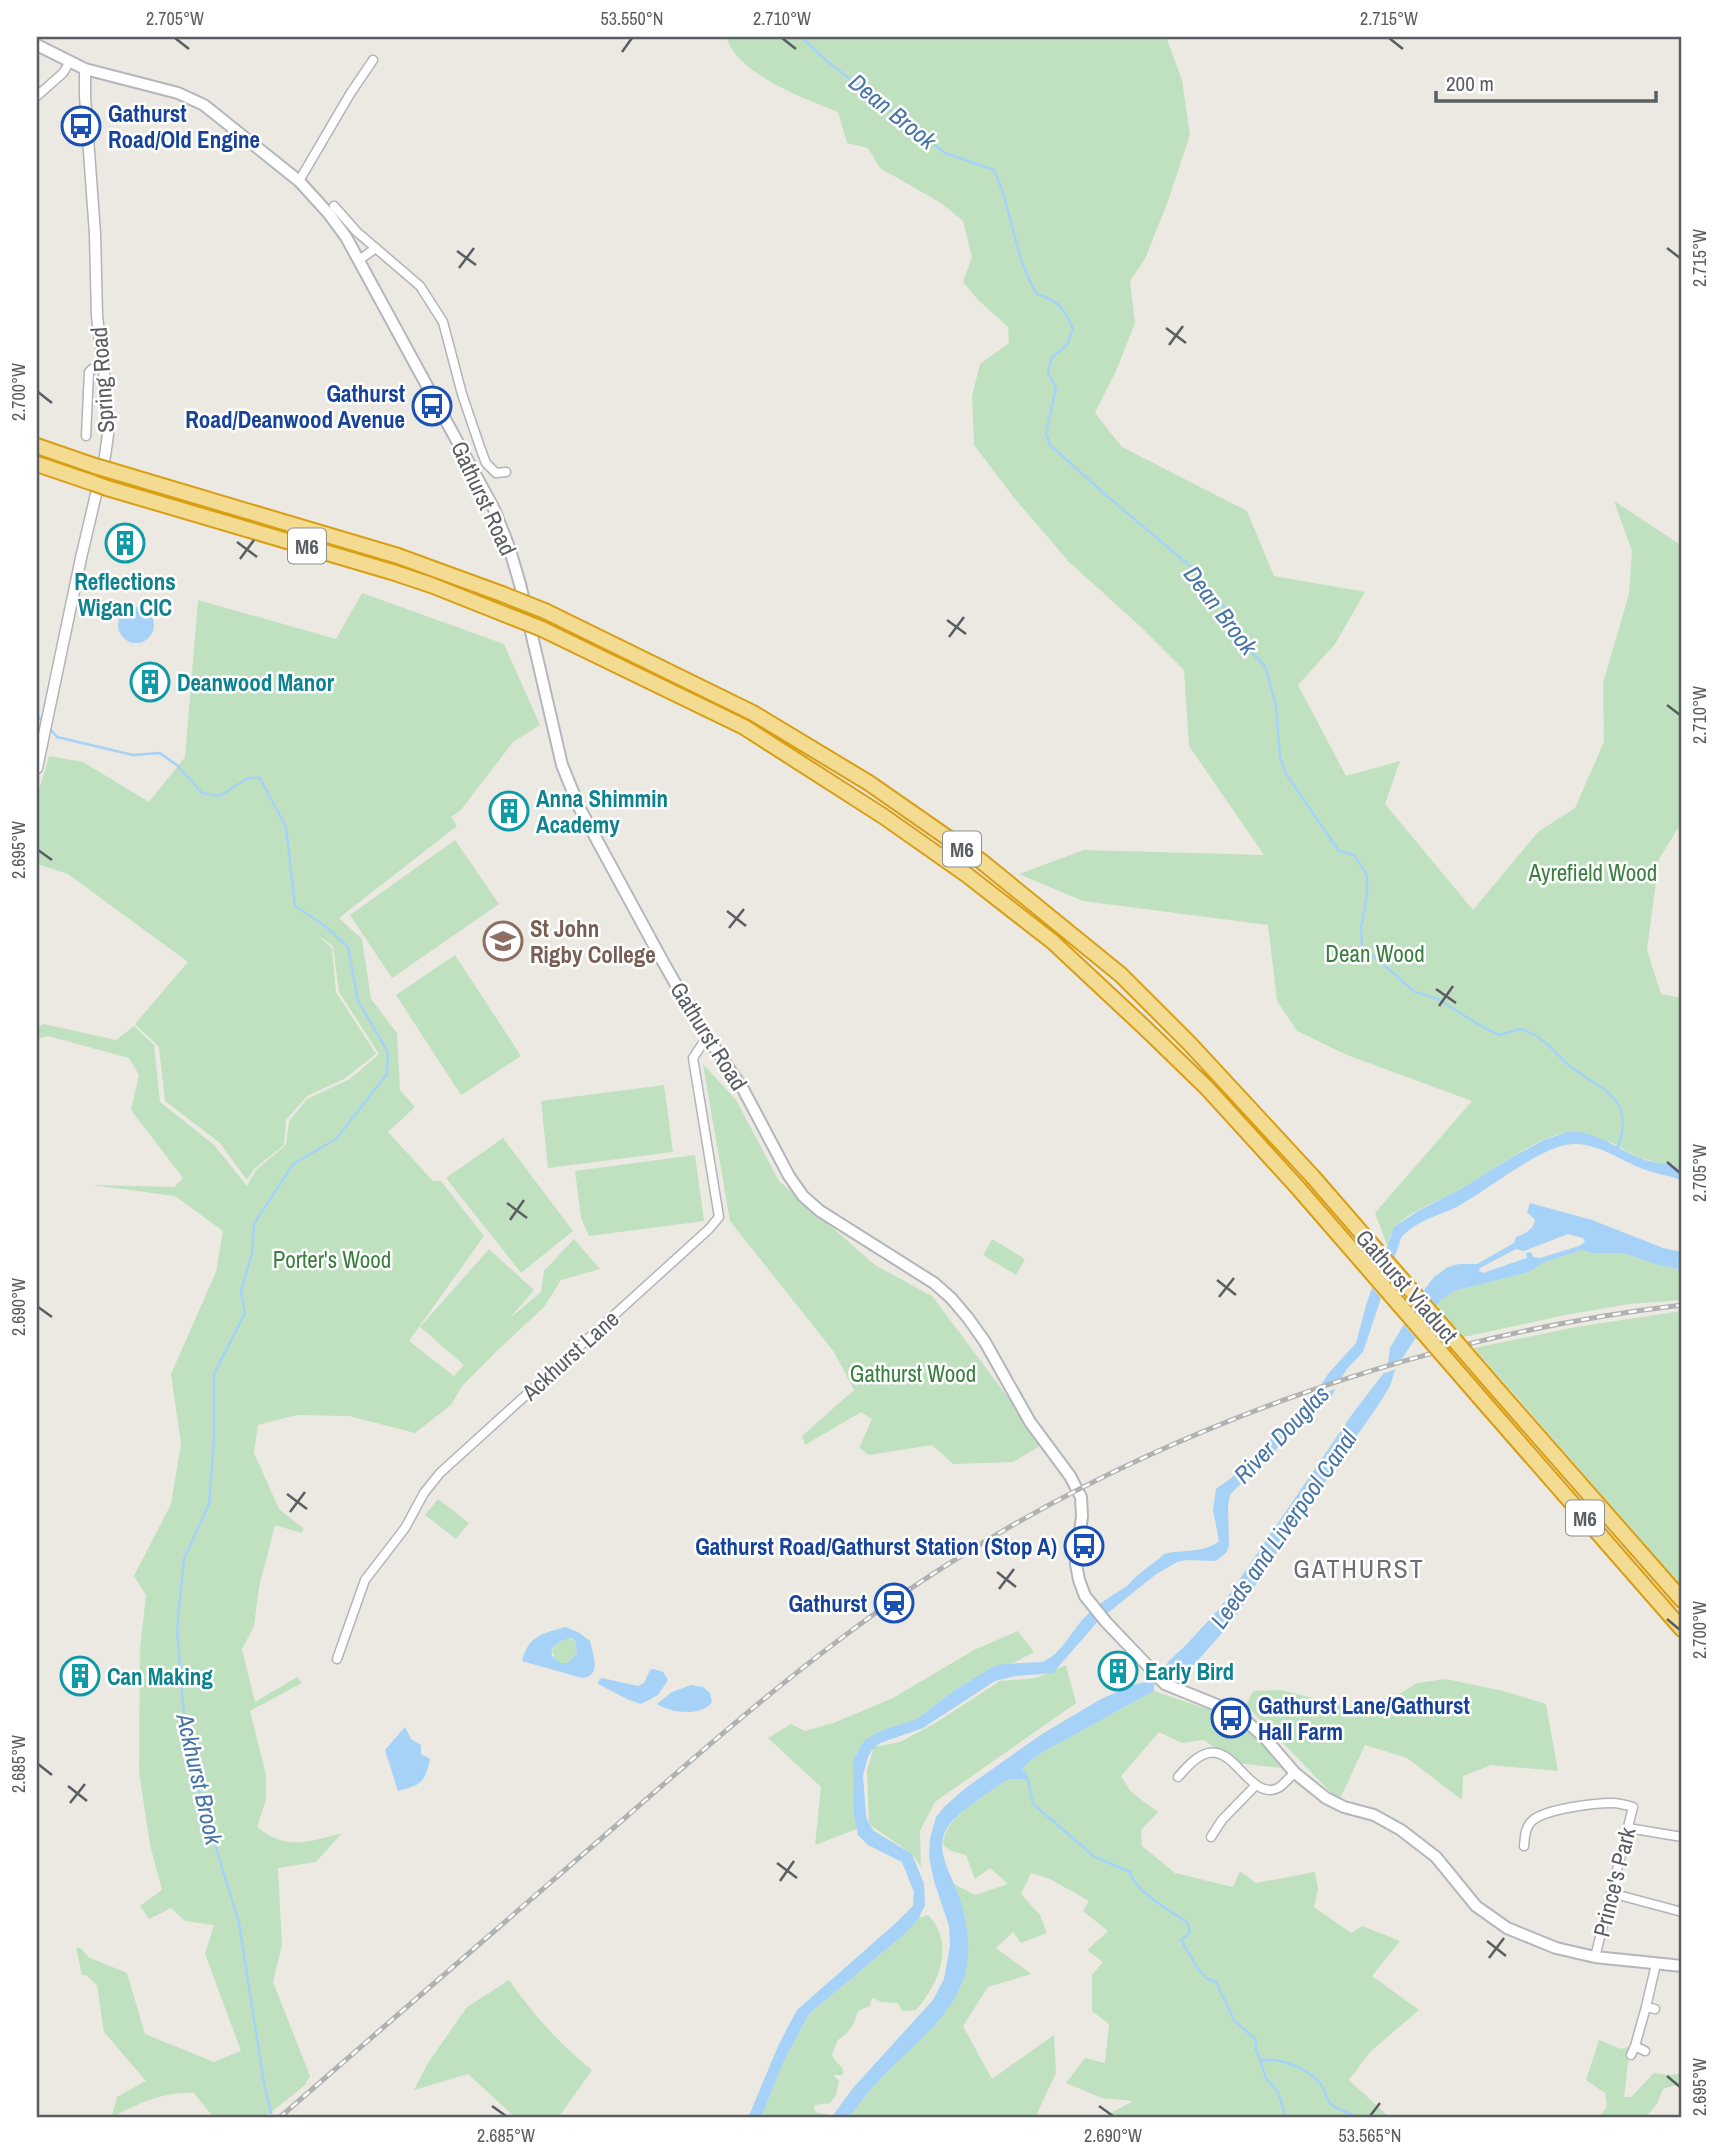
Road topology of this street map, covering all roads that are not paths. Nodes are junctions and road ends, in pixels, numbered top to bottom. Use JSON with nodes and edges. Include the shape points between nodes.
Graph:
{"nodes":[{"id":1,"x":37,"y":45,"type":"edge"},
{"id":2,"x":373,"y":60,"type":"dead end"},
{"id":3,"x":69,"y":63,"type":"junction"},
{"id":4,"x":85,"y":69,"type":"junction"},
{"id":5,"x":37,"y":96,"type":"edge"},
{"id":6,"x":299,"y":181,"type":"junction"},
{"id":7,"x":334,"y":206,"type":"dead end"},
{"id":8,"x":376,"y":248,"type":"junction"},
{"id":9,"x":359,"y":260,"type":"junction"},
{"id":10,"x":103,"y":365,"type":"junction"},
{"id":11,"x":86,"y":436,"type":"dead end"},
{"id":12,"x":37,"y":446,"type":"edge"},
{"id":13,"x":37,"y":464,"type":"edge"},
{"id":14,"x":506,"y":472,"type":"dead end"},
{"id":15,"x":37,"y":768,"type":"edge"},
{"id":16,"x":707,"y":1037,"type":"junction"},
{"id":17,"x":1682,"y":1600,"type":"edge"},
{"id":18,"x":1682,"y":1629,"type":"edge"},
{"id":19,"x":337,"y":1659,"type":"dead end"},
{"id":20,"x":1294,"y":1773,"type":"junction"},
{"id":21,"x":1178,"y":1777,"type":"dead end"},
{"id":22,"x":1256,"y":1785,"type":"junction"},
{"id":23,"x":1628,"y":1828,"type":"junction"},
{"id":24,"x":1211,"y":1837,"type":"dead end"},
{"id":25,"x":1682,"y":1837,"type":"edge"},
{"id":26,"x":1524,"y":1846,"type":"dead end"},
{"id":27,"x":1611,"y":1893,"type":"junction"},
{"id":28,"x":1682,"y":1912,"type":"edge"},
{"id":29,"x":1595,"y":1957,"type":"junction"},
{"id":30,"x":1656,"y":1964,"type":"junction"},
{"id":31,"x":1682,"y":1966,"type":"edge"},
{"id":32,"x":1645,"y":2051,"type":"dead end"}],
"edges":[{"from":1,"to":3,"type":"main road","name":"Gathurst Road"},
{"from":2,"to":6,"type":"street"},
{"from":3,"to":4,"type":"main road","name":"Gathurst Road"},
{"from":3,"to":5,"type":"street"},
{"from":4,"to":6,"type":"main road","name":"Gathurst Road","via":[[191,98]]},
{"from":4,"to":10,"type":"street","name":"Spring Road"},
{"from":6,"to":9,"type":"main road","name":"Gathurst Road","via":[[329,214]]},
{"from":7,"to":8,"type":"street","name":"Gathurst Road"},
{"from":8,"to":9,"type":"street"},
{"from":8,"to":14,"type":"street","name":"Gathurst Road","via":[[420,286],[443,322],[486,463],[496,472]]},
{"from":9,"to":16,"type":"main road","name":"Gathurst Road","via":[[494,509],[525,603],[559,756],[579,807]]},
{"from":10,"to":11,"type":"street","via":[[89,372]]},
{"from":10,"to":15,"type":"street","name":"Spring Road","via":[[109,427],[105,456]]},
{"from":12,"to":17,"type":"highway","name":"Gathurst Viaduct","number":"M6","bridge":true,"via":[[398,556],[545,611],[753,713],[869,783],[981,862],[1121,975],[1190,1044],[1313,1177]]},
{"from":13,"to":18,"type":"highway","name":"Gathurst Viaduct","number":"M6","bridge":true,"via":[[392,572],[542,629],[744,727],[967,875],[1053,942],[1207,1088]]},
{"from":16,"to":19,"type":"street","name":"Ackhurst Lane","via":[[693,1058],[719,1217],[440,1472],[365,1580]]},
{"from":16,"to":20,"type":"main road","name":"Gathurst Road","via":[[743,1089],[789,1176],[810,1203],[934,1283],[985,1342],[1030,1422],[1081,1497],[1077,1572],[1091,1604],[1170,1688],[1245,1720]]},
{"from":20,"to":22,"type":"street","via":[[1278,1788]]},
{"from":20,"to":29,"type":"main road","via":[[1326,1798],[1401,1830],[1436,1857],[1476,1906],[1507,1928],[1556,1948]]},
{"from":21,"to":22,"type":"street","via":[[1199,1757],[1216,1752]]},
{"from":22,"to":24,"type":"street"},
{"from":23,"to":25,"type":"street"},
{"from":23,"to":26,"type":"street","name":"Prince's Park","via":[[1633,1807],[1594,1804],[1538,1816],[1528,1826]]},
{"from":23,"to":27,"type":"street","name":"Prince's Park"},
{"from":27,"to":28,"type":"street"},
{"from":27,"to":29,"type":"street","name":"Prince's Park"},
{"from":29,"to":30,"type":"main road"},
{"from":30,"to":31,"type":"main road"},
{"from":30,"to":32,"type":"street","via":[[1650,2008],[1633,2051]]}]}
